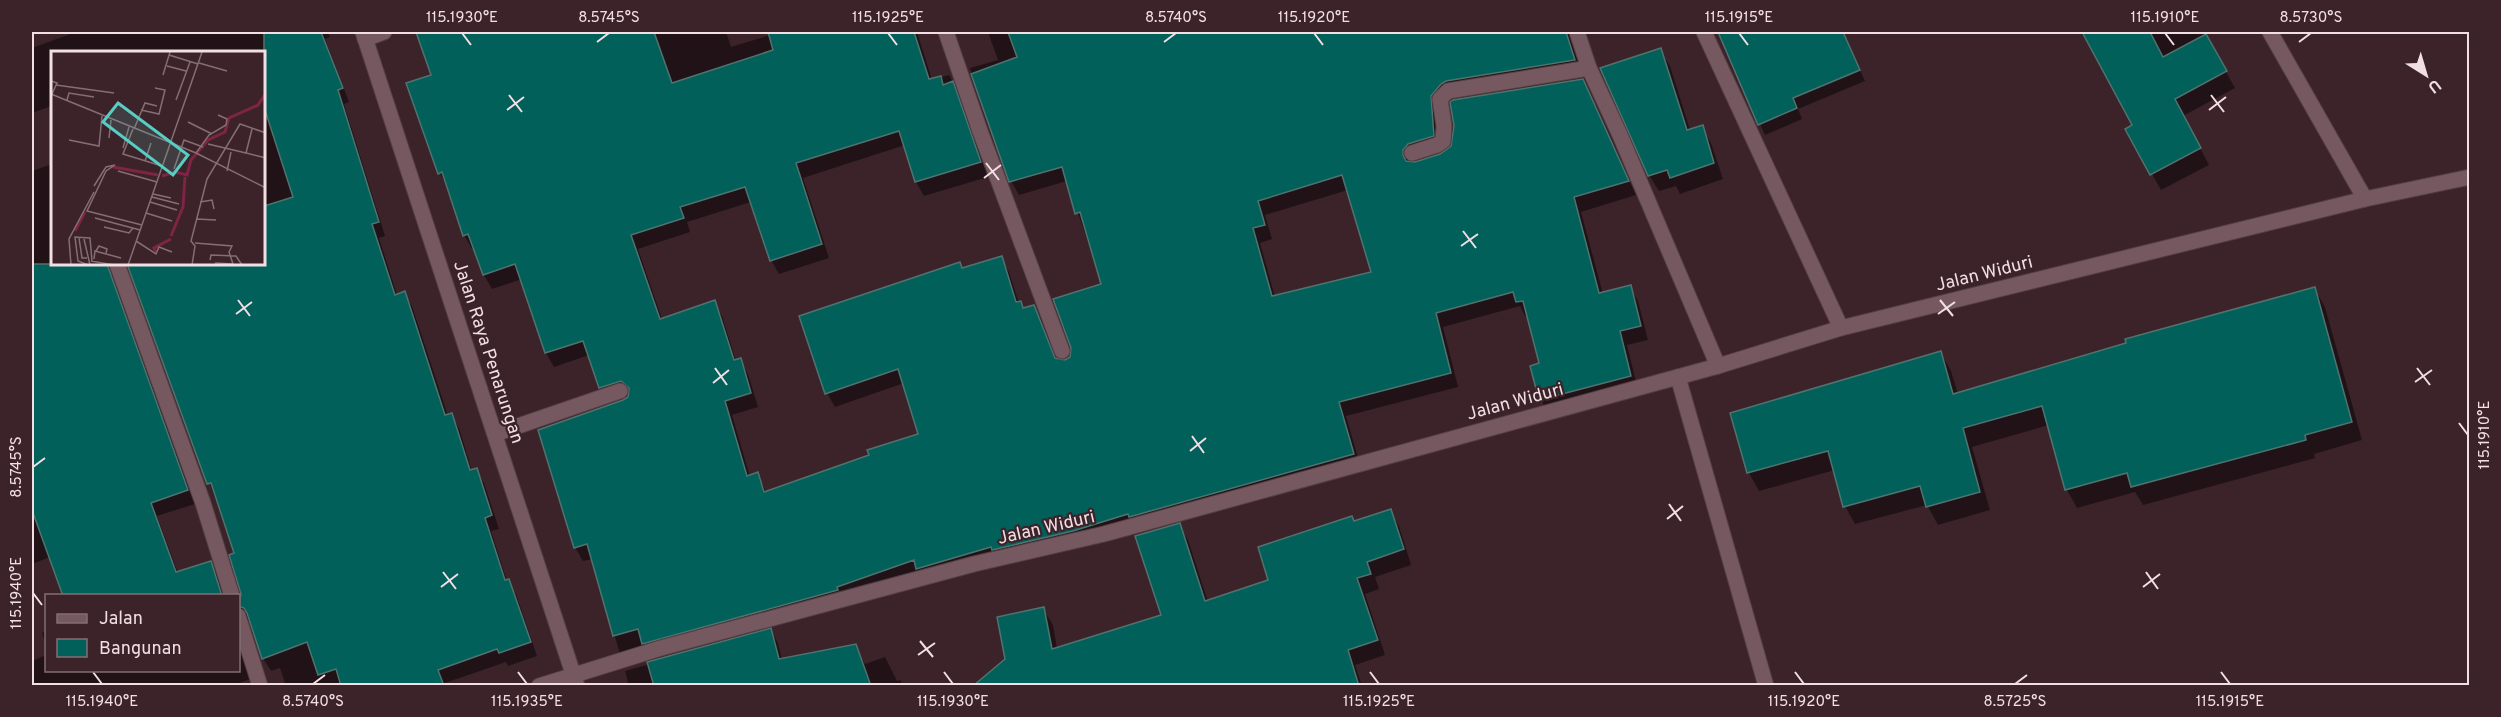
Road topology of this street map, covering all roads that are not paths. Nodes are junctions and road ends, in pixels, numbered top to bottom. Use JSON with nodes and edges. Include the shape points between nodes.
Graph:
{"nodes":[{"id":1,"x":384,"y":32,"type":"edge"},
{"id":2,"x":946,"y":32,"type":"edge"},
{"id":3,"x":1577,"y":32,"type":"edge"},
{"id":4,"x":1704,"y":32,"type":"edge"},
{"id":5,"x":2270,"y":32,"type":"edge"},
{"id":6,"x":364,"y":35,"type":"edge"},
{"id":7,"x":1589,"y":68,"type":"junction"},
{"id":8,"x":1412,"y":153,"type":"dead end"},
{"id":9,"x":2469,"y":177,"type":"edge"},
{"id":10,"x":2365,"y":200,"type":"junction"},
{"id":11,"x":118,"y":266,"type":"edge"},
{"id":12,"x":1841,"y":328,"type":"junction"},
{"id":13,"x":1062,"y":351,"type":"dead end"},
{"id":14,"x":1718,"y":366,"type":"junction"},
{"id":15,"x":1678,"y":377,"type":"junction"},
{"id":16,"x":620,"y":392,"type":"dead end"},
{"id":17,"x":495,"y":434,"type":"junction"},
{"id":18,"x":231,"y":594,"type":"edge"},
{"id":19,"x":240,"y":622,"type":"edge"},
{"id":20,"x":575,"y":679,"type":"edge"},
{"id":21,"x":261,"y":686,"type":"edge"},
{"id":22,"x":539,"y":686,"type":"edge"},
{"id":23,"x":1766,"y":686,"type":"edge"}],
"edges":[{"from":1,"to":6,"type":"street"},
{"from":2,"to":13,"type":"street"},
{"from":3,"to":7,"type":"street"},
{"from":4,"to":12,"type":"street"},
{"from":5,"to":10,"type":"street"},
{"from":6,"to":17,"type":"street","name":"Jalan Raya Penarungan"},
{"from":7,"to":8,"type":"street","via":[[1448,91],[1440,99],[1443,141]]},
{"from":7,"to":14,"type":"street"},
{"from":9,"to":10,"type":"street","name":"Jalan Widuri"},
{"from":10,"to":12,"type":"street","name":"Jalan Widuri"},
{"from":11,"to":18,"type":"street"},
{"from":12,"to":14,"type":"street","name":"Jalan Widuri"},
{"from":14,"to":15,"type":"street","name":"Jalan Widuri"},
{"from":15,"to":20,"type":"street","name":"Jalan Widuri","via":[[1104,534],[974,564]]},
{"from":15,"to":23,"type":"street"},
{"from":16,"to":17,"type":"street"},
{"from":17,"to":20,"type":"street","name":"Jalan Raya Penarungan"},
{"from":19,"to":21,"type":"street"},
{"from":20,"to":22,"type":"street","name":"Jalan Widuri"}]}
